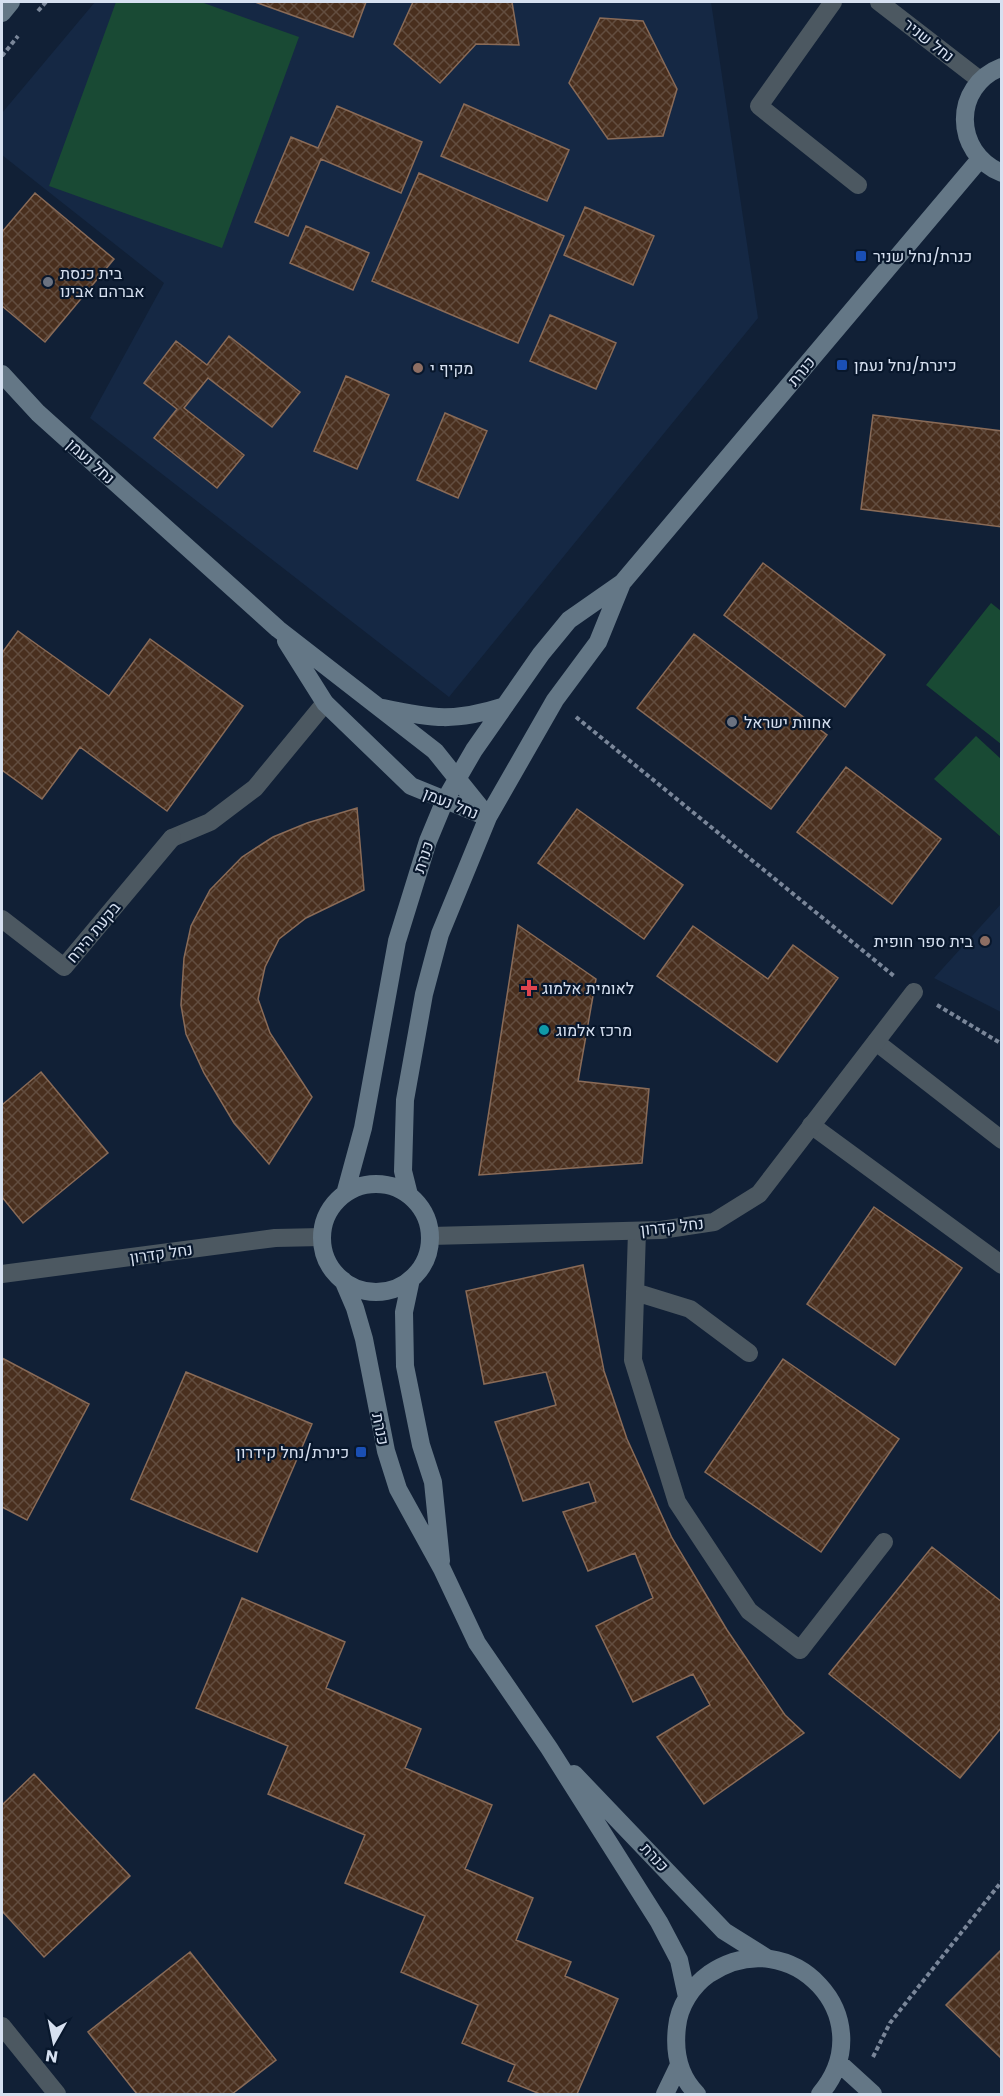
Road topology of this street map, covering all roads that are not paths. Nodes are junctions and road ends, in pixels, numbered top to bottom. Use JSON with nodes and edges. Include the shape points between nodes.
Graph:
{"nodes":[{"id":1,"x":11,"y":2,"type":"edge"},
{"id":2,"x":833,"y":2,"type":"edge"},
{"id":3,"x":879,"y":2,"type":"edge"},
{"id":4,"x":2,"y":13,"type":"edge"},
{"id":5,"x":1002,"y":67,"type":"edge"},
{"id":6,"x":980,"y":80,"type":"junction"},
{"id":7,"x":980,"y":159,"type":"junction"},
{"id":8,"x":1002,"y":173,"type":"edge"},
{"id":9,"x":858,"y":185,"type":"dead end"},
{"id":10,"x":2,"y":374,"type":"edge"},
{"id":11,"x":2,"y":388,"type":"edge"},
{"id":12,"x":38,"y":413,"type":"junction"},
{"id":13,"x":622,"y":583,"type":"junction"},
{"id":14,"x":278,"y":629,"type":"junction"},
{"id":15,"x":325,"y":704,"type":"junction"},
{"id":16,"x":505,"y":706,"type":"junction"},
{"id":17,"x":379,"y":707,"type":"junction"},
{"id":18,"x":457,"y":779,"type":"junction"},
{"id":19,"x":445,"y":800,"type":"junction"},
{"id":20,"x":488,"y":817,"type":"junction"},
{"id":21,"x":2,"y":919,"type":"edge"},
{"id":22,"x":914,"y":992,"type":"road end"},
{"id":23,"x":876,"y":1042,"type":"junction"},
{"id":24,"x":811,"y":1125,"type":"junction"},
{"id":25,"x":1002,"y":1140,"type":"edge"},
{"id":26,"x":345,"y":1194,"type":"junction"},
{"id":27,"x":409,"y":1195,"type":"junction"},
{"id":28,"x":637,"y":1230,"type":"junction"},
{"id":29,"x":430,"y":1236,"type":"junction"},
{"id":30,"x":322,"y":1237,"type":"junction"},
{"id":31,"x":1002,"y":1265,"type":"edge"},
{"id":32,"x":2,"y":1274,"type":"edge"},
{"id":33,"x":411,"y":1279,"type":"junction"},
{"id":34,"x":343,"y":1280,"type":"junction"},
{"id":35,"x":635,"y":1292,"type":"junction"},
{"id":36,"x":749,"y":1353,"type":"dead end"},
{"id":37,"x":884,"y":1542,"type":"dead end"},
{"id":38,"x":442,"y":1569,"type":"junction"},
{"id":39,"x":549,"y":1748,"type":"junction"},
{"id":40,"x":767,"y":1958,"type":"junction"},
{"id":41,"x":687,"y":1997,"type":"junction"},
{"id":42,"x":2,"y":2026,"type":"edge"},
{"id":43,"x":838,"y":2064,"type":"junction"},
{"id":44,"x":679,"y":2065,"type":"junction"},
{"id":45,"x":867,"y":2089,"type":"edge"},
{"id":46,"x":57,"y":2094,"type":"edge"},
{"id":47,"x":664,"y":2094,"type":"edge"},
{"id":48,"x":697,"y":2094,"type":"edge"},
{"id":49,"x":820,"y":2094,"type":"edge"}],
"edges":[{"from":1,"to":4,"type":"street"},
{"from":2,"to":9,"type":"street","via":[[759,106]]},
{"from":3,"to":6,"type":"street","name":"נחל שניר"},
{"from":5,"to":6,"type":"street"},
{"from":6,"to":7,"type":"street","via":[[964,115],[970,145]]},
{"from":7,"to":8,"type":"street"},
{"from":7,"to":13,"type":"street","name":"כנרת"},
{"from":10,"to":12,"type":"street","name":"נחל נעמן"},
{"from":11,"to":12,"type":"street","name":"נחל נעמן"},
{"from":12,"to":14,"type":"street","name":"נחל נעמן"},
{"from":13,"to":16,"type":"street","name":"כנרת","via":[[569,620]]},
{"from":13,"to":20,"type":"street","name":"כנרת","via":[[598,642],[555,700]]},
{"from":14,"to":15,"type":"street","name":"נחל נעמן"},
{"from":14,"to":17,"type":"street","name":"נחל נעמן"},
{"from":15,"to":19,"type":"street","name":"נחל נעמן","via":[[411,786]]},
{"from":15,"to":21,"type":"street","name":"בקעת הירח","via":[[255,788],[210,822],[172,838],[64,967]]},
{"from":16,"to":17,"type":"street","via":[[447,718]]},
{"from":16,"to":18,"type":"street","name":"כנרת"},
{"from":17,"to":18,"type":"street","name":"נחל נעמן","via":[[435,752]]},
{"from":18,"to":19,"type":"street","name":"כנרת"},
{"from":18,"to":20,"type":"street","name":"נחל נעמן"},
{"from":19,"to":20,"type":"street","name":"נחל נעמן"},
{"from":19,"to":26,"type":"street","name":"כנרת","via":[[397,941],[363,1128]]},
{"from":20,"to":27,"type":"street","name":"כנרת","via":[[440,934],[416,1032],[405,1100],[403,1171]]},
{"from":22,"to":23,"type":"street","name":"נחל קדרון"},
{"from":23,"to":24,"type":"street","name":"נחל קדרון"},
{"from":23,"to":25,"type":"street"},
{"from":24,"to":28,"type":"street","name":"נחל קדרון","via":[[759,1194],[714,1222]]},
{"from":24,"to":31,"type":"street"},
{"from":26,"to":27,"type":"street","via":[[377,1184]]},
{"from":26,"to":30,"type":"street","via":[[333,1205]]},
{"from":27,"to":29,"type":"street","via":[[424,1214]]},
{"from":28,"to":29,"type":"street","name":"נחל קדרון"},
{"from":28,"to":35,"type":"street"},
{"from":29,"to":33,"type":"street","via":[[422,1268]]},
{"from":30,"to":32,"type":"street","name":"נחל קדרון","via":[[275,1238]]},
{"from":30,"to":34,"type":"street","via":[[324,1253]]},
{"from":33,"to":34,"type":"street","via":[[396,1288],[377,1292],[359,1289]]},
{"from":33,"to":38,"type":"street","name":"כנרת","via":[[404,1312],[405,1366],[433,1482]]},
{"from":34,"to":38,"type":"street","name":"כנרת","via":[[364,1339],[386,1451],[398,1489]]},
{"from":35,"to":36,"type":"street","via":[[690,1309]]},
{"from":35,"to":37,"type":"street","via":[[633,1360],[677,1502],[749,1611],[800,1650]]},
{"from":38,"to":39,"type":"street","name":"כנרת","via":[[477,1643]]},
{"from":39,"to":40,"type":"street","name":"כנרת","via":[[724,1931]]},
{"from":39,"to":41,"type":"street","name":"כנרת","via":[[659,1922],[679,1960]]},
{"from":40,"to":41,"type":"street","name":"כנרת","via":[[744,1959],[722,1966],[702,1979]]},
{"from":40,"to":43,"type":"street","name":"כנרת","via":[[791,1964],[811,1976],[827,1994],[838,2016],[842,2039]]},
{"from":41,"to":44,"type":"street","name":"כנרת","via":[[678,2019],[675,2042]]},
{"from":42,"to":46,"type":"street"},
{"from":43,"to":45,"type":"street"},
{"from":43,"to":49,"type":"street","name":"כנרת"},
{"from":44,"to":47,"type":"street"},
{"from":44,"to":48,"type":"street","name":"כנרת","via":[[689,2087]]}]}
